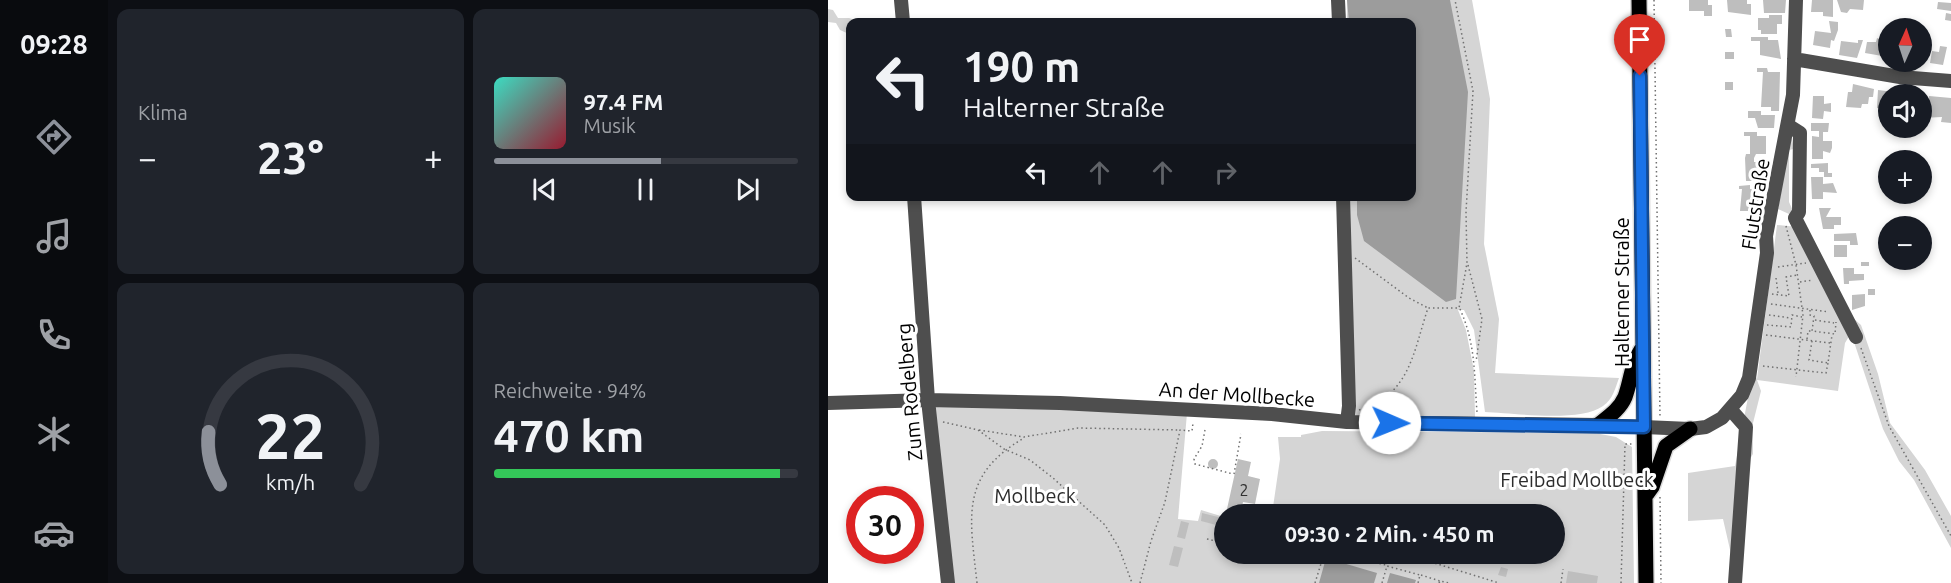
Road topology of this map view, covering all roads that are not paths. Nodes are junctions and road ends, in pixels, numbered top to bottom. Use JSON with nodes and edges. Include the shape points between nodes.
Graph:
{"nodes":[{"id":1,"x":901,"y":0,"type":"edge"},
{"id":2,"x":1338,"y":0,"type":"edge"},
{"id":3,"x":1639,"y":0,"type":"edge"},
{"id":4,"x":1796,"y":0,"type":"edge"},
{"id":5,"x":903,"y":18,"type":"edge"},
{"id":6,"x":1339,"y":18,"type":"edge"},
{"id":7,"x":1794,"y":59,"type":"junction"},
{"id":8,"x":1951,"y":81,"type":"edge"},
{"id":9,"x":1789,"y":126,"type":"junction"},
{"id":10,"x":914,"y":201,"type":"edge"},
{"id":11,"x":1343,"y":201,"type":"edge"},
{"id":12,"x":1783,"y":217,"type":"junction"},
{"id":13,"x":1856,"y":337,"type":"road end"},
{"id":14,"x":1642,"y":347,"type":"junction"},
{"id":15,"x":928,"y":400,"type":"junction"},
{"id":16,"x":828,"y":403,"type":"edge"},
{"id":17,"x":1731,"y":410,"type":"junction"},
{"id":18,"x":1347,"y":422,"type":"junction"},
{"id":19,"x":1598,"y":425,"type":"junction"},
{"id":20,"x":1644,"y":427,"type":"junction"},
{"id":21,"x":1690,"y":429,"type":"junction"},
{"id":22,"x":1653,"y":495,"type":"junction"},
{"id":23,"x":948,"y":583,"type":"edge"},
{"id":24,"x":1646,"y":583,"type":"edge"},
{"id":25,"x":1735,"y":583,"type":"edge"}],
"edges":[{"from":1,"to":5,"type":"street"},
{"from":2,"to":6,"type":"street"},
{"from":3,"to":14,"type":"main road","name":"Halterner Straße"},
{"from":4,"to":7,"type":"street","name":"Flutstraße"},
{"from":7,"to":8,"type":"street","via":[[1900,77]]},
{"from":7,"to":9,"type":"street","name":"Flutstraße"},
{"from":9,"to":12,"type":"street","name":"Flutstraße"},
{"from":9,"to":12,"type":"street","via":[[1800,133],[1799,213]]},
{"from":10,"to":15,"type":"street","name":"Zum Rodelberg"},
{"from":11,"to":18,"type":"street"},
{"from":12,"to":13,"type":"street"},
{"from":12,"to":17,"type":"street","name":"Flutstraße","via":[[1749,378]]},
{"from":14,"to":19,"type":"main road","via":[[1634,360],[1624,399]]},
{"from":14,"to":20,"type":"main road","name":"Halterner Straße"},
{"from":15,"to":16,"type":"street","name":"An der Mollbecke"},
{"from":15,"to":18,"type":"street","name":"An der Mollbecke","via":[[1272,414]]},
{"from":15,"to":23,"type":"street","name":"Zum Rodelberg"},
{"from":17,"to":21,"type":"street","name":"Flutstraße","via":[[1706,427]]},
{"from":17,"to":25,"type":"street","via":[[1746,427]]},
{"from":18,"to":19,"type":"street","name":"An der Mollbecke"},
{"from":19,"to":20,"type":"street","name":"An der Mollbecke"},
{"from":20,"to":21,"type":"street","name":"Flutstraße"},
{"from":20,"to":22,"type":"main road","name":"Halterner Straße"},
{"from":21,"to":22,"type":"main road","via":[[1666,446],[1652,487]]},
{"from":22,"to":24,"type":"main road","name":"Halterner Straße"}]}
